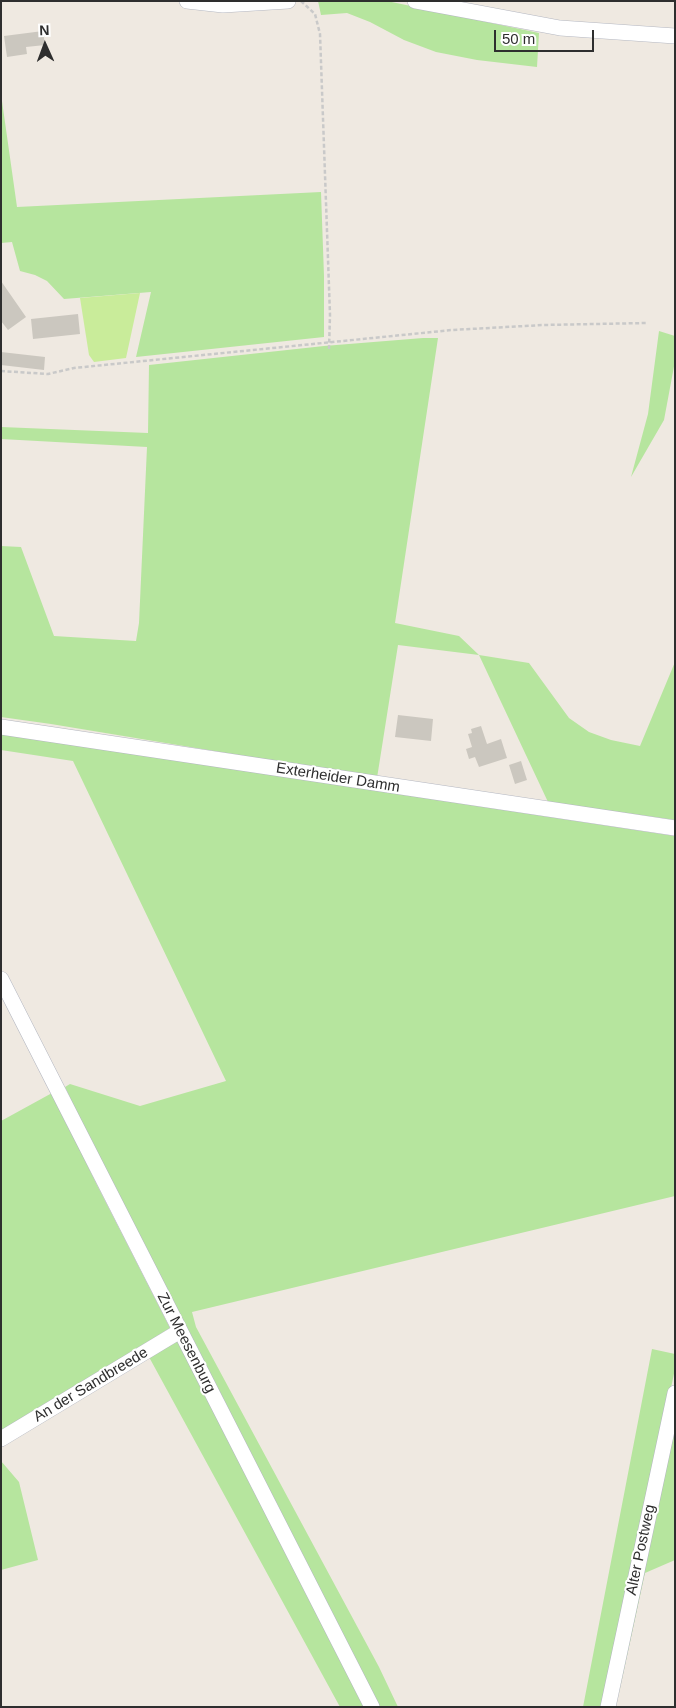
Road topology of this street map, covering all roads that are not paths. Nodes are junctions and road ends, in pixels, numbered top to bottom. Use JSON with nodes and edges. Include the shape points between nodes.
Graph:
{"nodes":[{"id":1,"x":187,"y":1,"type":"edge"},
{"id":2,"x":288,"y":1,"type":"edge"},
{"id":3,"x":416,"y":1,"type":"edge"},
{"id":4,"x":675,"y":36,"type":"edge"},
{"id":5,"x":1,"y":727,"type":"edge"},
{"id":6,"x":675,"y":828,"type":"edge"},
{"id":7,"x":1,"y":979,"type":"edge"},
{"id":8,"x":180,"y":1331,"type":"junction"},
{"id":9,"x":675,"y":1392,"type":"edge"},
{"id":10,"x":1,"y":1439,"type":"edge"},
{"id":11,"x":372,"y":1707,"type":"edge"},
{"id":12,"x":608,"y":1707,"type":"edge"}],
"edges":[{"from":1,"to":2,"type":"street","via":[[223,5]]},
{"from":3,"to":4,"type":"street","via":[[560,28]]},
{"from":5,"to":6,"type":"street","name":"Exterheider Damm"},
{"from":7,"to":8,"type":"street","name":"Zur Meesenburg"},
{"from":8,"to":10,"type":"street","name":"An der Sandbreede"},
{"from":8,"to":11,"type":"street","name":"Zur Meesenburg"},
{"from":9,"to":12,"type":"street","name":"Alter Postweg"}]}
